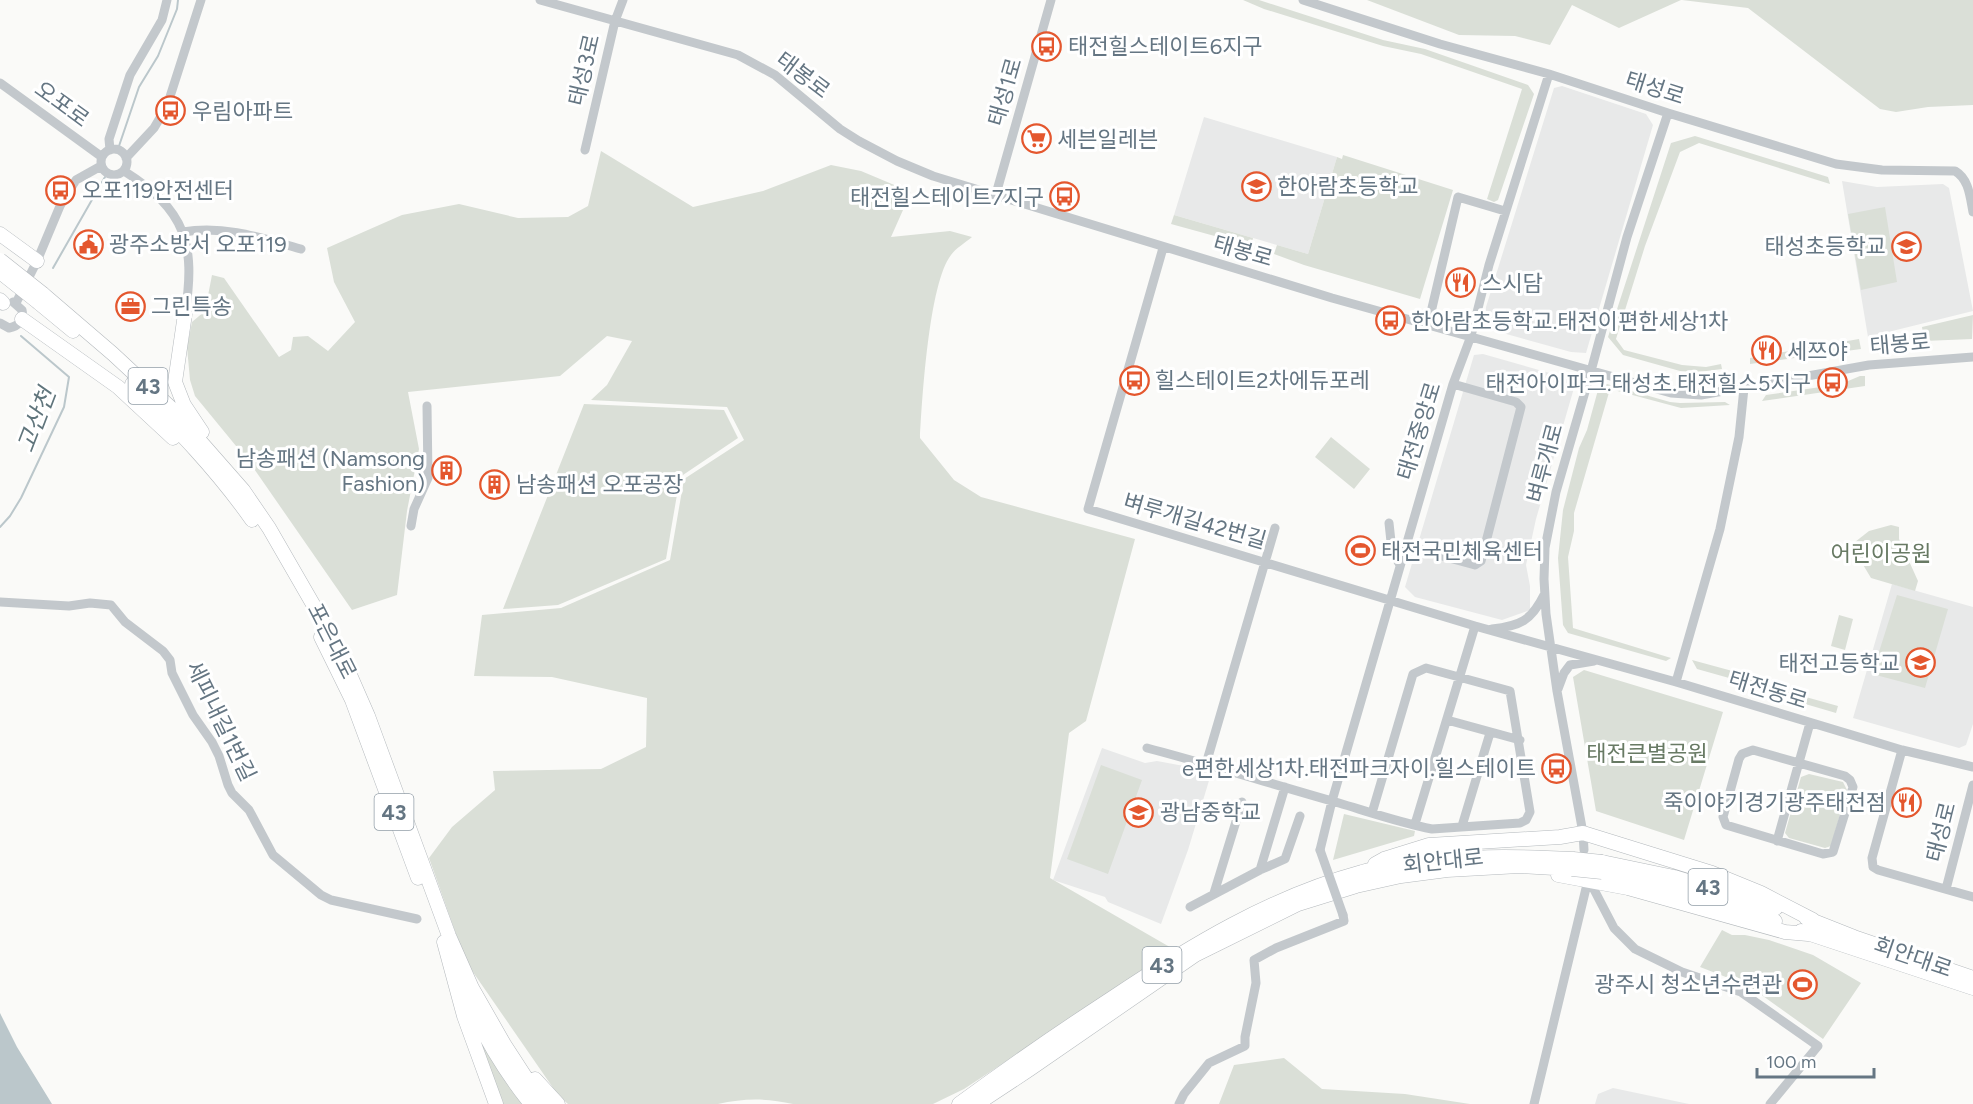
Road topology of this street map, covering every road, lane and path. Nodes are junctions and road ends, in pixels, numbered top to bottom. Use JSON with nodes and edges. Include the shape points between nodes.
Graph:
{"nodes":[{"id":1,"x":167,"y":0,"type":"edge"},
{"id":2,"x":201,"y":0,"type":"edge"},
{"id":3,"x":540,"y":0,"type":"edge"},
{"id":4,"x":623,"y":0,"type":"edge"},
{"id":5,"x":1051,"y":0,"type":"edge"},
{"id":6,"x":1304,"y":0,"type":"edge"},
{"id":7,"x":615,"y":21,"type":"junction"},
{"id":8,"x":1549,"y":74,"type":"junction"},
{"id":9,"x":0,"y":83,"type":"edge"},
{"id":10,"x":1668,"y":113,"type":"junction"},
{"id":11,"x":110,"y":150,"type":"junction"},
{"id":12,"x":585,"y":150,"type":"dead end"},
{"id":13,"x":126,"y":158,"type":"junction"},
{"id":14,"x":101,"y":162,"type":"junction"},
{"id":15,"x":124,"y":171,"type":"junction"},
{"id":16,"x":996,"y":194,"type":"junction"},
{"id":17,"x":1505,"y":211,"type":"junction"},
{"id":18,"x":1973,"y":212,"type":"edge"},
{"id":19,"x":183,"y":232,"type":"junction"},
{"id":20,"x":0,"y":234,"type":"edge"},
{"id":21,"x":1163,"y":248,"type":"junction"},
{"id":22,"x":301,"y":249,"type":"dead end"},
{"id":23,"x":0,"y":260,"type":"edge"},
{"id":24,"x":37,"y":261,"type":"junction"},
{"id":25,"x":0,"y":272,"type":"edge"},
{"id":26,"x":41,"y":298,"type":"junction"},
{"id":27,"x":5,"y":303,"type":"edge"},
{"id":28,"x":185,"y":314,"type":"joint"},
{"id":29,"x":22,"y":319,"type":"junction"},
{"id":30,"x":1428,"y":325,"type":"junction"},
{"id":31,"x":1,"y":328,"type":"edge"},
{"id":32,"x":1471,"y":336,"type":"junction"},
{"id":33,"x":1973,"y":357,"type":"edge"},
{"id":34,"x":1591,"y":371,"type":"junction"},
{"id":35,"x":1453,"y":384,"type":"junction"},
{"id":36,"x":1744,"y":388,"type":"junction"},
{"id":37,"x":427,"y":406,"type":"dead end"},
{"id":38,"x":243,"y":490,"type":"junction"},
{"id":39,"x":253,"y":520,"type":"junction"},
{"id":40,"x":1389,"y":523,"type":"dead end"},
{"id":41,"x":411,"y":526,"type":"dead end"},
{"id":42,"x":1275,"y":528,"type":"dead end"},
{"id":43,"x":1405,"y":546,"type":"junction"},
{"id":44,"x":1265,"y":561,"type":"junction"},
{"id":45,"x":1400,"y":565,"type":"junction"},
{"id":46,"x":1544,"y":595,"type":"junction"},
{"id":47,"x":1390,"y":601,"type":"junction"},
{"id":48,"x":0,"y":602,"type":"edge"},
{"id":49,"x":1474,"y":626,"type":"junction"},
{"id":50,"x":1487,"y":629,"type":"junction"},
{"id":51,"x":1552,"y":647,"type":"junction"},
{"id":52,"x":1603,"y":661,"type":"junction"},
{"id":53,"x":1458,"y":678,"type":"junction"},
{"id":54,"x":1676,"y":682,"type":"junction"},
{"id":55,"x":1557,"y":692,"type":"junction"},
{"id":56,"x":1447,"y":720,"type":"junction"},
{"id":57,"x":1810,"y":723,"type":"junction"},
{"id":58,"x":1490,"y":733,"type":"junction"},
{"id":59,"x":1520,"y":740,"type":"junction"},
{"id":60,"x":1147,"y":748,"type":"dead end"},
{"id":61,"x":1902,"y":750,"type":"junction"},
{"id":62,"x":1799,"y":763,"type":"junction"},
{"id":63,"x":1206,"y":764,"type":"junction"},
{"id":64,"x":1973,"y":767,"type":"edge"},
{"id":65,"x":1973,"y":785,"type":"edge"},
{"id":66,"x":1285,"y":787,"type":"junction"},
{"id":67,"x":1332,"y":801,"type":"junction"},
{"id":68,"x":1242,"y":802,"type":"dead end"},
{"id":69,"x":1372,"y":813,"type":"junction"},
{"id":70,"x":1300,"y":816,"type":"dead end"},
{"id":71,"x":1415,"y":824,"type":"junction"},
{"id":72,"x":1462,"y":826,"type":"junction"},
{"id":73,"x":1584,"y":833,"type":"junction"},
{"id":74,"x":1777,"y":841,"type":"junction"},
{"id":75,"x":1576,"y":859,"type":"junction"},
{"id":76,"x":1602,"y":867,"type":"junction"},
{"id":77,"x":1260,"y":870,"type":"junction"},
{"id":78,"x":1363,"y":871,"type":"junction"},
{"id":79,"x":1587,"y":877,"type":"junction"},
{"id":80,"x":1356,"y":886,"type":"junction"},
{"id":81,"x":1946,"y":889,"type":"junction"},
{"id":82,"x":1214,"y":893,"type":"junction"},
{"id":83,"x":1973,"y":897,"type":"edge"},
{"id":84,"x":1190,"y":907,"type":"dead end"},
{"id":85,"x":417,"y":919,"type":"dead end"},
{"id":86,"x":1813,"y":920,"type":"junction"},
{"id":87,"x":1808,"y":934,"type":"junction"},
{"id":88,"x":444,"y":942,"type":"junction"},
{"id":89,"x":1973,"y":978,"type":"edge"},
{"id":90,"x":1947,"y":979,"type":"junction"},
{"id":91,"x":1973,"y":988,"type":"edge"},
{"id":92,"x":1973,"y":995,"type":"edge"},
{"id":93,"x":504,"y":1044,"type":"junction"},
{"id":94,"x":1020,"y":1077,"type":"junction"},
{"id":95,"x":978,"y":1097,"type":"edge"},
{"id":96,"x":496,"y":1104,"type":"edge"},
{"id":97,"x":531,"y":1104,"type":"edge"},
{"id":98,"x":543,"y":1104,"type":"edge"},
{"id":99,"x":558,"y":1104,"type":"edge"},
{"id":100,"x":946,"y":1104,"type":"edge"},
{"id":101,"x":959,"y":1104,"type":"edge"},
{"id":102,"x":992,"y":1104,"type":"edge"},
{"id":103,"x":1179,"y":1104,"type":"edge"},
{"id":104,"x":1534,"y":1104,"type":"edge"},
{"id":105,"x":1770,"y":1104,"type":"edge"}],
"edges":[{"from":1,"to":11,"type":"street","via":[[162,20],[130,75],[109,139]]},
{"from":2,"to":13,"type":"street","via":[[167,106],[154,128]]},
{"from":3,"to":7,"type":"street","name":"태봉로"},
{"from":4,"to":7,"type":"street","name":"태성3로"},
{"from":5,"to":16,"type":"street","name":"태성1로"},
{"from":6,"to":8,"type":"street","name":"태성로"},
{"from":7,"to":12,"type":"street","name":"태성3로"},
{"from":7,"to":16,"type":"street","name":"태봉로","via":[[738,56],[774,75],[840,129],[877,152],[933,176]]},
{"from":8,"to":10,"type":"street","name":"태성로"},
{"from":8,"to":17,"type":"street","name":"태전중앙로"},
{"from":9,"to":14,"type":"street","name":"오포로"},
{"from":10,"to":18,"type":"street","name":"태성로","via":[[1851,168],[1955,171],[1966,182]]},
{"from":10,"to":34,"type":"street","name":"벼루개로","via":[[1627,237]]},
{"from":11,"to":13,"type":"street","via":[[121,151]]},
{"from":11,"to":14,"type":"street","name":"오포로"},
{"from":13,"to":15,"type":"street"},
{"from":14,"to":15,"type":"street","name":"오포로","via":[[106,173],[114,176]]},
{"from":14,"to":24,"type":"street","via":[[76,180]]},
{"from":15,"to":19,"type":"street","name":"오포로","via":[[166,203]]},
{"from":16,"to":21,"type":"street","name":"태봉로"},
{"from":17,"to":30,"type":"street","via":[[1458,197]]},
{"from":17,"to":32,"type":"street","name":"태전중앙로"},
{"from":19,"to":22,"type":"street","via":[[223,230]]},
{"from":19,"to":28,"type":"street","name":"오포로","via":[[190,266]]},
{"from":20,"to":24,"type":"highway"},
{"from":21,"to":30,"type":"street","name":"태봉로"},
{"from":21,"to":44,"type":"street","name":"벼루개길42번길","via":[[1088,509]]},
{"from":23,"to":26,"type":"highway","name":"포은대로","number":"43","bridge":true},
{"from":24,"to":27,"type":"street"},
{"from":25,"to":26,"type":"highway","number":"43","bridge":true},
{"from":26,"to":38,"type":"highway","name":"포은대로","number":"43","via":[[113,354],[171,408]]},
{"from":26,"to":39,"type":"highway","name":"포은대로","number":"43","via":[[189,442]]},
{"from":27,"to":29,"type":"street","via":[[22,310]]},
{"from":28,"to":38,"type":"highway","via":[[176,370],[178,393]]},
{"from":29,"to":31,"type":"street","via":[[13,327]]},
{"from":29,"to":39,"type":"highway","via":[[118,387]]},
{"from":30,"to":32,"type":"street","name":"태봉로"},
{"from":32,"to":34,"type":"street","name":"태봉로"},
{"from":32,"to":35,"type":"street","name":"태전중앙로"},
{"from":33,"to":36,"type":"street","name":"태봉로","via":[[1869,365]]},
{"from":34,"to":36,"type":"street","name":"태봉로","via":[[1683,394]]},
{"from":34,"to":46,"type":"street","name":"벼루개로","via":[[1551,513]]},
{"from":35,"to":43,"type":"street","name":"태전중앙로"},
{"from":35,"to":43,"type":"street","via":[[1516,402],[1521,407],[1481,561],[1475,565]]},
{"from":36,"to":54,"type":"street","via":[[1738,448],[1720,529]]},
{"from":37,"to":41,"type":"street","via":[[428,478]]},
{"from":38,"to":93,"type":"highway","name":"포은대로","number":"43","via":[[292,567],[347,668],[394,781],[449,936],[472,988]]},
{"from":39,"to":88,"type":"highway","name":"포은대로","number":"43","via":[[308,612],[352,700]]},
{"from":40,"to":45,"type":"street","via":[[1392,551]]},
{"from":42,"to":44,"type":"street"},
{"from":43,"to":45,"type":"street","name":"태전중앙로"},
{"from":44,"to":47,"type":"street","name":"벼루개길42번길"},
{"from":44,"to":63,"type":"street"},
{"from":45,"to":47,"type":"street","name":"태전중앙로"},
{"from":46,"to":50,"type":"street","via":[[1532,615],[1519,624]]},
{"from":46,"to":51,"type":"street","name":"벼루개로"},
{"from":47,"to":49,"type":"street","name":"벼루개길42번길"},
{"from":47,"to":67,"type":"street","name":"태전중앙로"},
{"from":48,"to":85,"type":"street","name":"세피내길1번길","via":[[111,605],[170,660],[171,674],[212,742],[232,793],[249,810],[273,855],[331,900]]},
{"from":49,"to":50,"type":"street","name":"벼루개길42번길"},
{"from":49,"to":53,"type":"street"},
{"from":50,"to":51,"type":"street","name":"벼루개길42번길"},
{"from":51,"to":52,"type":"street","name":"태전동로"},
{"from":51,"to":55,"type":"street","name":"벼루개로"},
{"from":52,"to":54,"type":"street","name":"태전동로"},
{"from":52,"to":55,"type":"street","via":[[1570,665]]},
{"from":53,"to":56,"type":"street"},
{"from":53,"to":59,"type":"street","via":[[1510,691]]},
{"from":53,"to":69,"type":"street","via":[[1425,668],[1413,674]]},
{"from":54,"to":57,"type":"street","name":"태전동로"},
{"from":55,"to":73,"type":"street","name":"벼루개로"},
{"from":56,"to":58,"type":"street"},
{"from":56,"to":71,"type":"street"},
{"from":57,"to":61,"type":"street","name":"태전동로"},
{"from":57,"to":62,"type":"street"},
{"from":58,"to":59,"type":"street"},
{"from":58,"to":72,"type":"street"},
{"from":59,"to":72,"type":"street","via":[[1530,812],[1526,820]]},
{"from":60,"to":63,"type":"street"},
{"from":61,"to":64,"type":"street","name":"태전동로"},
{"from":61,"to":81,"type":"street","via":[[1872,863],[1878,870]]},
{"from":62,"to":74,"type":"street"},
{"from":62,"to":74,"type":"street","via":[[1754,750],[1742,754],[1723,817],[1730,827]]},
{"from":62,"to":74,"type":"street","via":[[1845,776],[1853,788],[1833,852],[1823,854]]},
{"from":63,"to":66,"type":"street"},
{"from":65,"to":81,"type":"street","name":"태성로"},
{"from":66,"to":67,"type":"street"},
{"from":66,"to":77,"type":"street"},
{"from":67,"to":69,"type":"street"},
{"from":67,"to":103,"type":"street","name":"태전중앙로","bridge":true,"via":[[1320,850],[1344,921],[1254,960],[1256,983],[1245,1046],[1209,1063]]},
{"from":68,"to":82,"type":"street"},
{"from":69,"to":71,"type":"street"},
{"from":70,"to":77,"type":"street","via":[[1285,859]]},
{"from":71,"to":72,"type":"street","via":[[1432,829]]},
{"from":73,"to":75,"type":"street","name":"벼루개로"},
{"from":73,"to":78,"type":"highway","via":[[1429,845],[1384,859]]},
{"from":73,"to":86,"type":"highway","via":[[1712,873]]},
{"from":75,"to":76,"type":"highway","number":"43","bridge":true},
{"from":75,"to":78,"type":"highway","name":"회안대로","number":"43","via":[[1442,858]]},
{"from":75,"to":80,"type":"highway","name":"회안대로","number":"43","via":[[1447,870]]},
{"from":76,"to":86,"type":"highway","name":"회안대로","number":"43","via":[[1674,877]]},
{"from":76,"to":87,"type":"highway","name":"회안대로","number":"43","via":[[1695,893]]},
{"from":77,"to":82,"type":"street"},
{"from":78,"to":95,"type":"highway","name":"회안대로","number":"43","via":[[1243,917],[1196,944],[1083,1017]]},
{"from":79,"to":80,"type":"highway","via":[[1470,873]]},
{"from":79,"to":87,"type":"highway","via":[[1785,932]]},
{"from":79,"to":104,"type":"street"},
{"from":79,"to":105,"type":"street","via":[[1614,928],[1635,949],[1682,972],[1741,992],[1818,1046]]},
{"from":80,"to":94,"type":"highway","name":"회안대로","number":"43","via":[[1298,904],[1195,955]]},
{"from":81,"to":83,"type":"street"},
{"from":82,"to":84,"type":"street"},
{"from":86,"to":89,"type":"highway","name":"회안대로","number":"43"},
{"from":87,"to":90,"type":"highway","name":"회안대로","number":"43"},
{"from":88,"to":96,"type":"highway","via":[[464,1016]]},
{"from":88,"to":97,"type":"highway","name":"포은대로","number":"43","via":[[469,1005],[509,1076]]},
{"from":90,"to":91,"type":"highway","name":"회안대로","number":"43"},
{"from":90,"to":92,"type":"highway"},
{"from":93,"to":98,"type":"highway","name":"포은대로"},
{"from":93,"to":99,"type":"highway"},
{"from":94,"to":95,"type":"highway","name":"회안대로","number":"43"},
{"from":94,"to":102,"type":"highway"},
{"from":95,"to":100,"type":"highway"},
{"from":95,"to":101,"type":"highway","name":"회안대로"}]}
